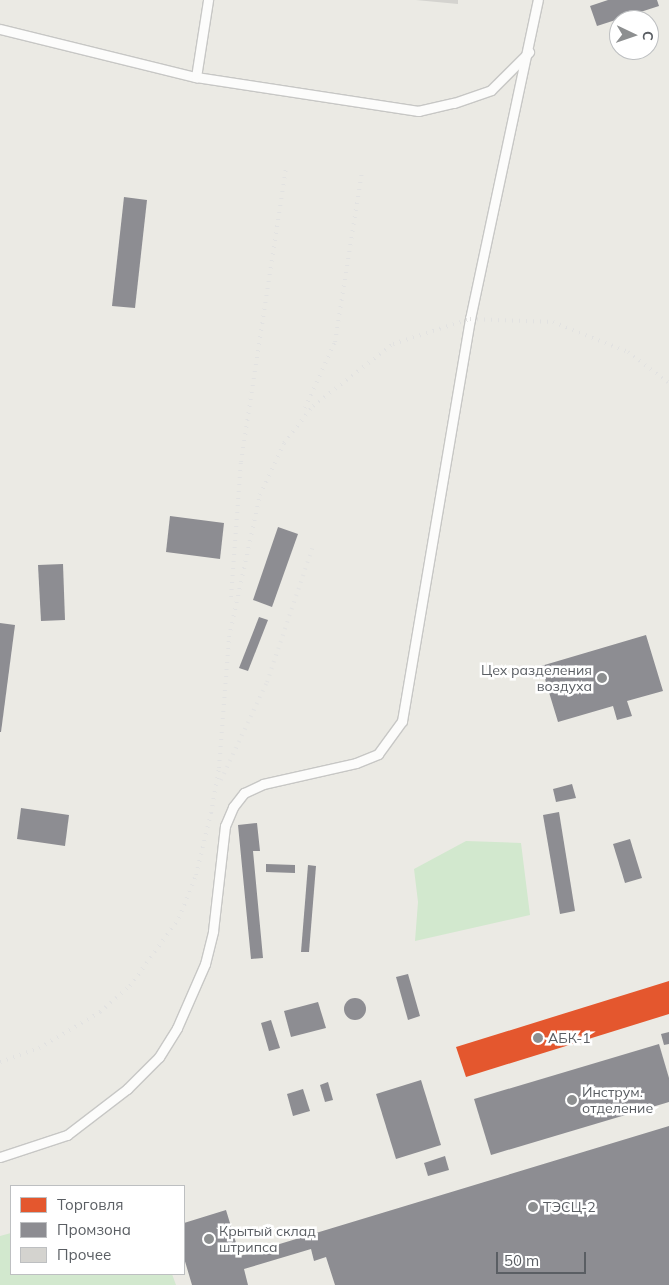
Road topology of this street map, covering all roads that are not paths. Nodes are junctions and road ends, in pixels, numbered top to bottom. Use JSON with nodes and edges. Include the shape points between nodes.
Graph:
{"nodes":[{"id":1,"x":208,"y":0,"type":"edge"},
{"id":2,"x":538,"y":0,"type":"edge"},
{"id":3,"x":0,"y":29,"type":"edge"},
{"id":4,"x":529,"y":52,"type":"junction"},
{"id":5,"x":196,"y":77,"type":"junction"},
{"id":6,"x":0,"y":1157,"type":"edge"}],
"edges":[{"from":1,"to":5,"type":"street"},
{"from":2,"to":4,"type":"street"},
{"from":3,"to":5,"type":"street"},
{"from":4,"to":5,"type":"street","via":[[491,90],[418,111]]},
{"from":4,"to":6,"type":"street","via":[[470,319],[402,721],[378,754],[356,763],[263,784],[244,793],[233,807],[226,826],[213,931],[205,964],[177,1028],[159,1057],[127,1089],[67,1136]]}]}
